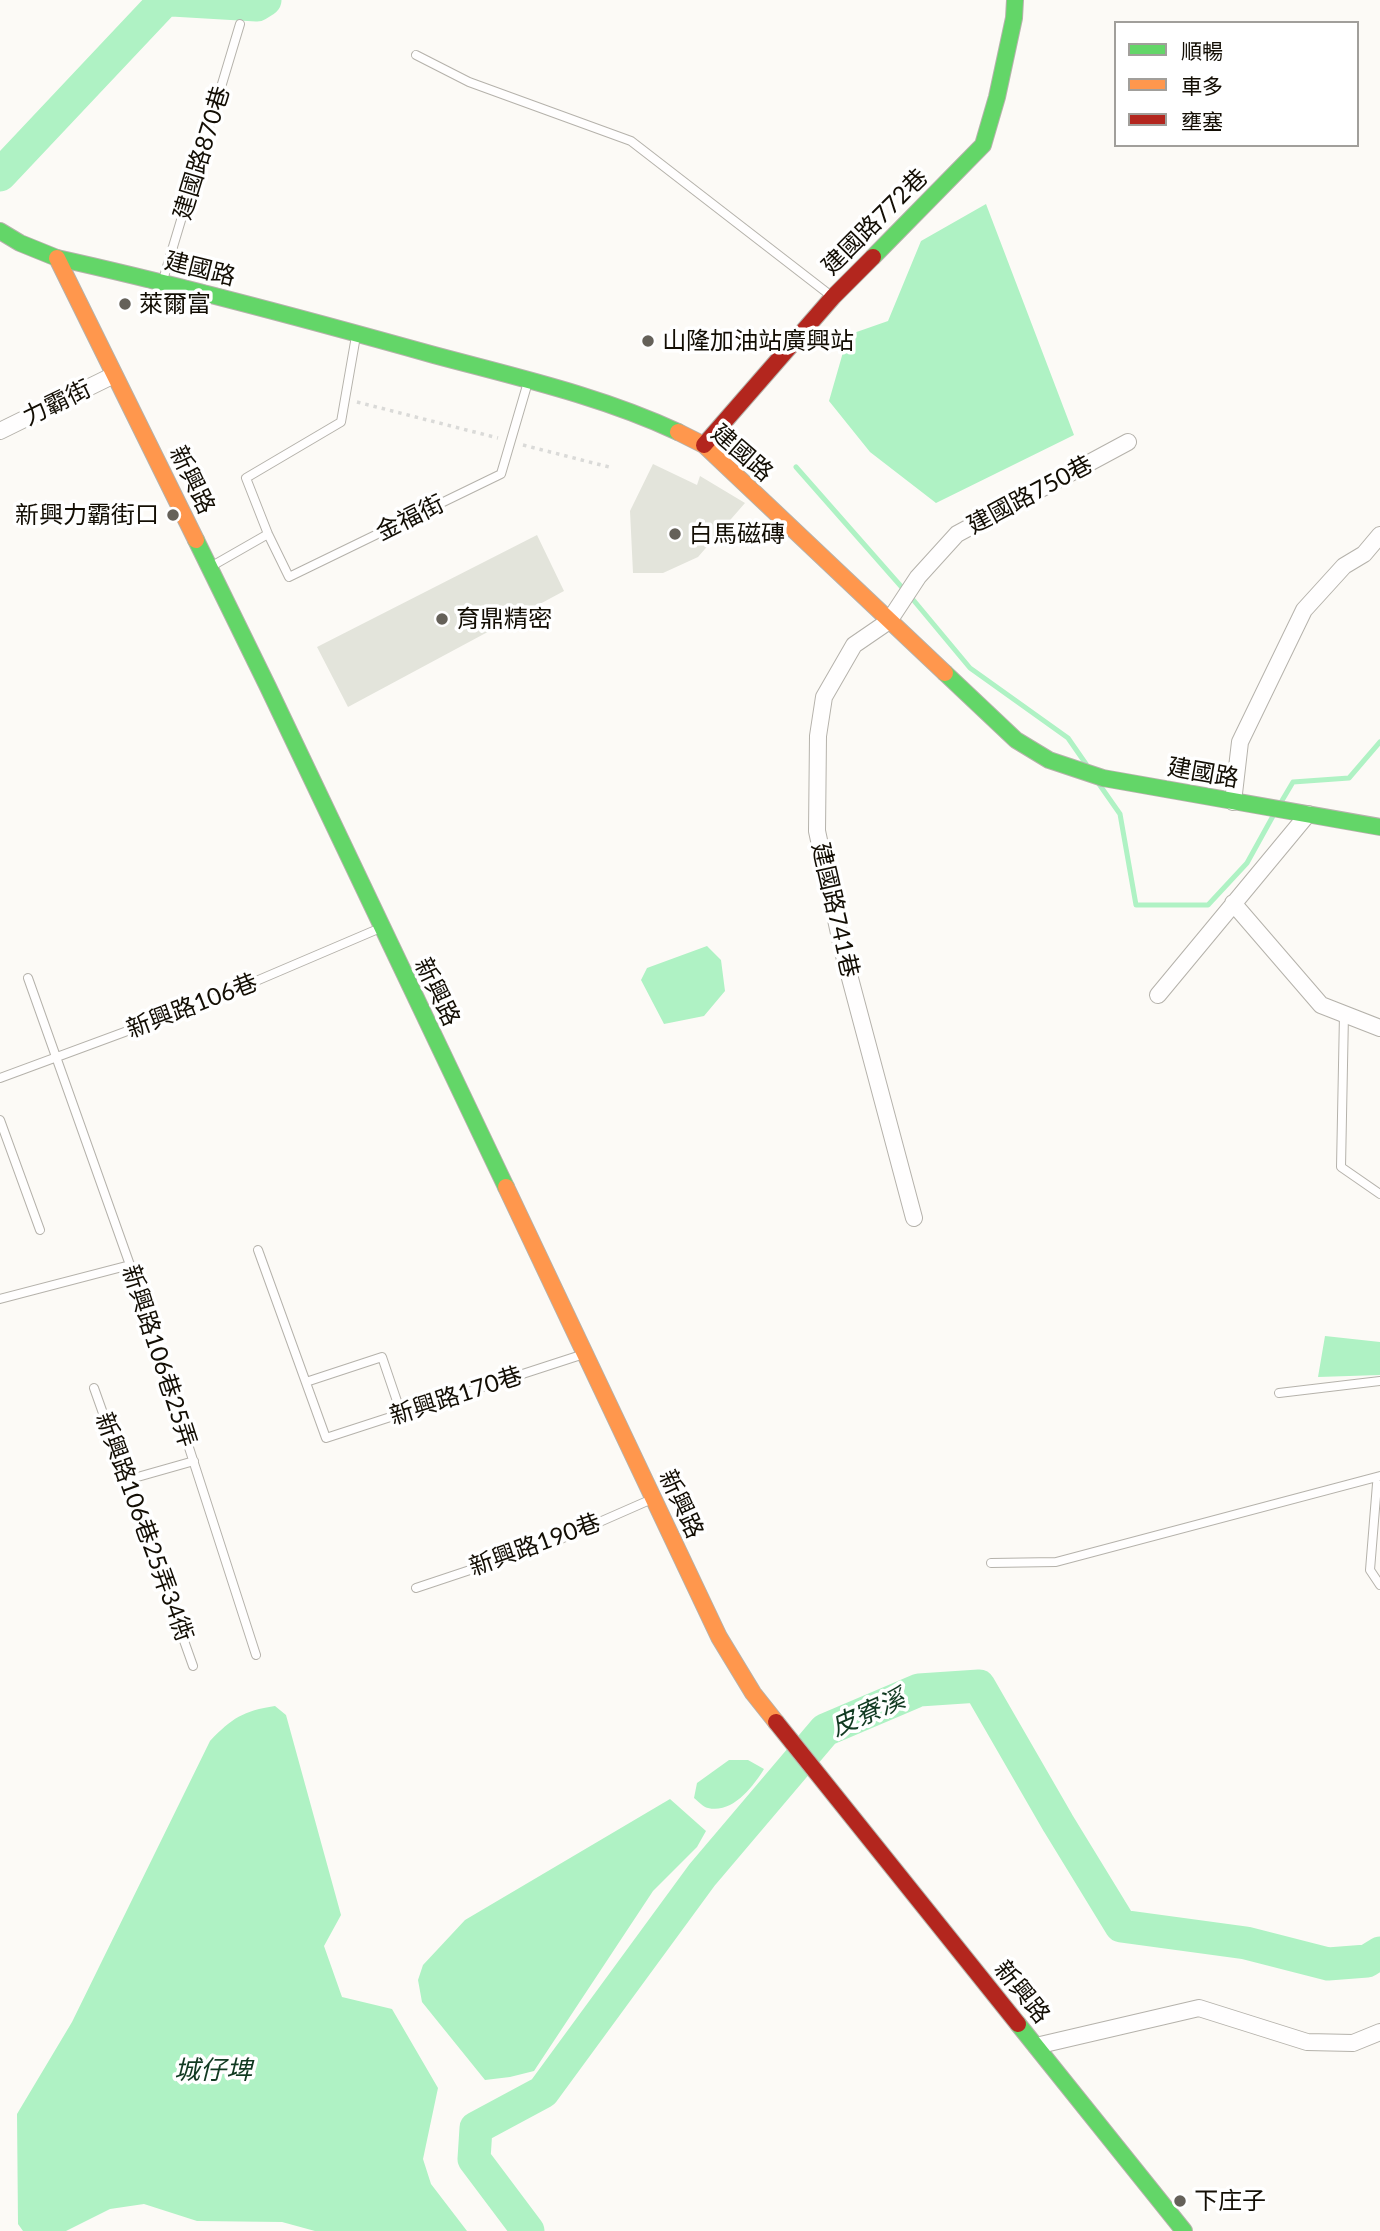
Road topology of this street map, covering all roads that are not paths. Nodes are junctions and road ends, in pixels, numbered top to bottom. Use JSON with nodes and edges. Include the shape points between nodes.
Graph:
{"nodes":[{"id":1,"x":1015,"y":0,"type":"edge"},
{"id":2,"x":240,"y":24,"type":"dead end"},
{"id":3,"x":416,"y":55,"type":"dead end"},
{"id":4,"x":0,"y":231,"type":"edge"},
{"id":5,"x":57,"y":258,"type":"junction"},
{"id":6,"x":163,"y":283,"type":"junction"},
{"id":7,"x":832,"y":297,"type":"junction"},
{"id":8,"x":356,"y":333,"type":"junction"},
{"id":9,"x":114,"y":375,"type":"junction"},
{"id":10,"x":529,"y":381,"type":"junction"},
{"id":11,"x":0,"y":430,"type":"edge"},
{"id":12,"x":1128,"y":442,"type":"dead end"},
{"id":13,"x":704,"y":445,"type":"junction"},
{"id":14,"x":268,"y":534,"type":"junction"},
{"id":15,"x":1380,"y":535,"type":"edge"},
{"id":16,"x":210,"y":567,"type":"junction"},
{"id":17,"x":889,"y":621,"type":"junction"},
{"id":18,"x":1233,"y":802,"type":"junction"},
{"id":19,"x":1308,"y":814,"type":"junction"},
{"id":20,"x":1380,"y":827,"type":"edge"},
{"id":21,"x":1233,"y":903,"type":"junction"},
{"id":22,"x":381,"y":928,"type":"junction"},
{"id":23,"x":28,"y":978,"type":"dead end"},
{"id":24,"x":1157,"y":995,"type":"dead end"},
{"id":25,"x":1345,"y":1013,"type":"junction"},
{"id":26,"x":1380,"y":1028,"type":"edge"},
{"id":27,"x":57,"y":1058,"type":"junction"},
{"id":28,"x":0,"y":1078,"type":"edge"},
{"id":29,"x":0,"y":1120,"type":"edge"},
{"id":30,"x":1380,"y":1194,"type":"edge"},
{"id":31,"x":914,"y":1218,"type":"dead end"},
{"id":32,"x":40,"y":1230,"type":"dead end"},
{"id":33,"x":258,"y":1250,"type":"dead end"},
{"id":34,"x":130,"y":1265,"type":"junction"},
{"id":35,"x":0,"y":1300,"type":"edge"},
{"id":36,"x":586,"y":1353,"type":"junction"},
{"id":37,"x":1380,"y":1381,"type":"edge"},
{"id":38,"x":306,"y":1382,"type":"junction"},
{"id":39,"x":94,"y":1388,"type":"dead end"},
{"id":40,"x":1279,"y":1393,"type":"dead end"},
{"id":41,"x":401,"y":1413,"type":"junction"},
{"id":42,"x":194,"y":1461,"type":"junction"},
{"id":43,"x":127,"y":1480,"type":"junction"},
{"id":44,"x":1378,"y":1480,"type":"edge"},
{"id":45,"x":653,"y":1498,"type":"junction"},
{"id":46,"x":991,"y":1563,"type":"dead end"},
{"id":47,"x":1380,"y":1584,"type":"edge"},
{"id":48,"x":416,"y":1588,"type":"dead end"},
{"id":49,"x":256,"y":1655,"type":"dead end"},
{"id":50,"x":193,"y":1665,"type":"dead end"},
{"id":51,"x":1380,"y":2032,"type":"edge"},
{"id":52,"x":1037,"y":2046,"type":"junction"},
{"id":53,"x":1184,"y":2231,"type":"edge"}],
"edges":[{"from":1,"to":7,"type":"street","name":"建國路772巷","via":[[983,145]]},
{"from":2,"to":6,"type":"lane","name":"建國路870巷"},
{"from":3,"to":7,"type":"lane","via":[[469,82],[631,141]]},
{"from":4,"to":5,"type":"street","name":"建國路"},
{"from":5,"to":6,"type":"street","name":"建國路"},
{"from":5,"to":9,"type":"street","name":"新興路"},
{"from":6,"to":8,"type":"street","name":"建國路"},
{"from":7,"to":13,"type":"street","name":"建國路772巷"},
{"from":8,"to":10,"type":"street","name":"建國路"},
{"from":8,"to":14,"type":"lane","via":[[341,422],[246,478]]},
{"from":9,"to":11,"type":"street","name":"力霸街"},
{"from":9,"to":16,"type":"street","name":"新興路"},
{"from":10,"to":13,"type":"street","name":"建國路","via":[[654,421]]},
{"from":10,"to":14,"type":"lane","name":"金福街","via":[[501,474],[289,578]]},
{"from":12,"to":17,"type":"street","name":"建國路750巷","via":[[957,534],[918,577]]},
{"from":13,"to":17,"type":"street","name":"建國路"},
{"from":14,"to":16,"type":"lane"},
{"from":15,"to":18,"type":"street","via":[[1363,554],[1343,566],[1304,610],[1240,742]]},
{"from":16,"to":22,"type":"street","name":"新興路"},
{"from":17,"to":18,"type":"street","name":"建國路","via":[[1016,740],[1049,760],[1103,778]]},
{"from":17,"to":31,"type":"street","name":"建國路741巷","via":[[854,645],[824,697],[818,736],[817,831],[843,952]]},
{"from":18,"to":19,"type":"street","name":"建國路"},
{"from":19,"to":20,"type":"street","name":"建國路"},
{"from":19,"to":21,"type":"street"},
{"from":21,"to":24,"type":"street"},
{"from":21,"to":25,"type":"street","via":[[1321,1005]]},
{"from":22,"to":27,"type":"lane","name":"新興路106巷","via":[[214,999]]},
{"from":22,"to":36,"type":"street","name":"新興路"},
{"from":23,"to":27,"type":"lane","name":"新興路106巷25弄"},
{"from":25,"to":26,"type":"street"},
{"from":25,"to":30,"type":"lane","via":[[1341,1167]]},
{"from":27,"to":28,"type":"lane","name":"新興路106巷"},
{"from":27,"to":34,"type":"lane","name":"新興路106巷25弄"},
{"from":29,"to":32,"type":"lane"},
{"from":33,"to":38,"type":"lane"},
{"from":34,"to":35,"type":"lane"},
{"from":34,"to":42,"type":"lane","name":"新興路106巷25弄"},
{"from":36,"to":41,"type":"lane","name":"新興路170巷"},
{"from":36,"to":45,"type":"street","name":"新興路"},
{"from":37,"to":40,"type":"lane"},
{"from":38,"to":41,"type":"lane","name":"新興路170巷","via":[[326,1438]]},
{"from":38,"to":41,"type":"lane","via":[[382,1357]]},
{"from":39,"to":43,"type":"lane","name":"新興路106巷25弄34衖"},
{"from":42,"to":43,"type":"lane"},
{"from":42,"to":49,"type":"lane","name":"新興路106巷25弄"},
{"from":43,"to":50,"type":"lane","name":"新興路106巷25弄34衖"},
{"from":44,"to":46,"type":"lane","via":[[1056,1562]]},
{"from":44,"to":47,"type":"lane","via":[[1370,1570]]},
{"from":45,"to":48,"type":"lane","name":"新興路190巷","via":[[554,1542]]},
{"from":45,"to":52,"type":"street","name":"新興路","via":[[719,1637],[753,1693]]},
{"from":51,"to":52,"type":"street","via":[[1353,2043],[1307,2042],[1199,2008]]},
{"from":52,"to":53,"type":"street","name":"新興路"}]}
